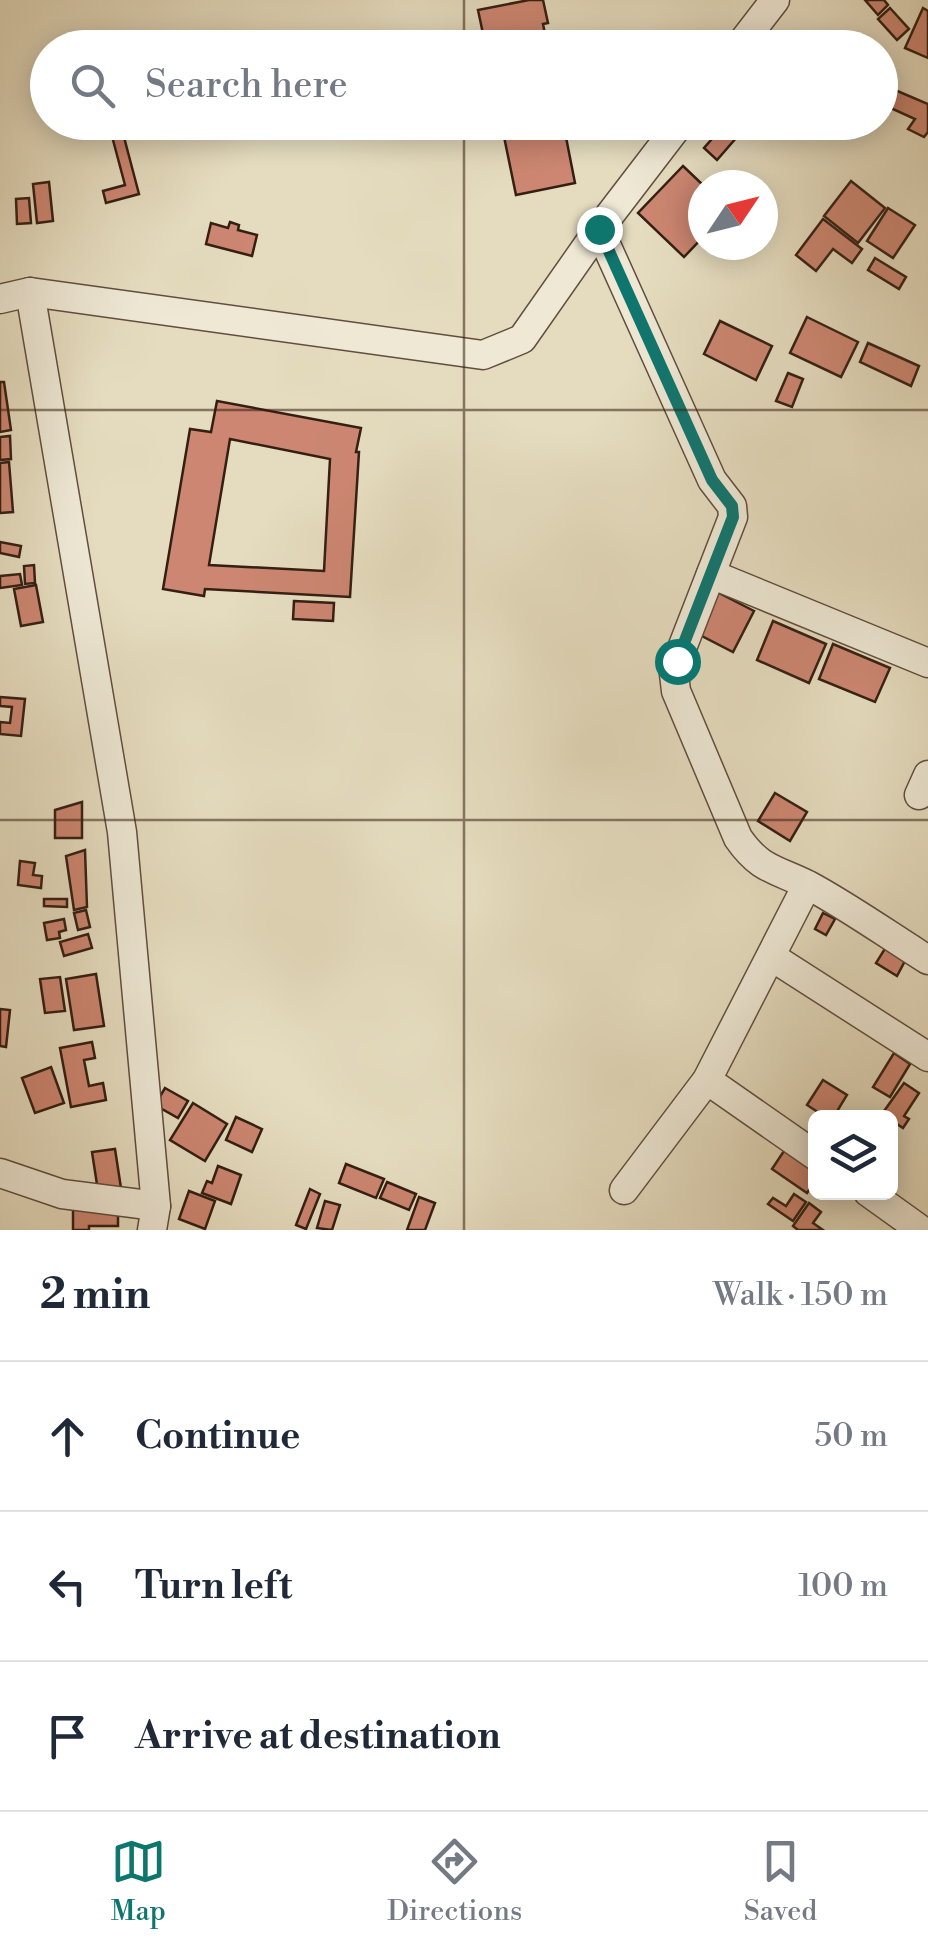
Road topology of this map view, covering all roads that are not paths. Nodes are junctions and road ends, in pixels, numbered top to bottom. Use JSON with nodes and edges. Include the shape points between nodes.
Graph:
{"nodes":[{"id":1,"x":775,"y":0,"type":"edge"},
{"id":2,"x":752,"y":30,"type":"edge"},
{"id":3,"x":667,"y":140,"type":"edge"},
{"id":4,"x":599,"y":229,"type":"junction"},
{"id":5,"x":30,"y":292,"type":"junction"},
{"id":6,"x":0,"y":300,"type":"edge"},
{"id":7,"x":711,"y":574,"type":"junction"},
{"id":8,"x":928,"y":663,"type":"edge"},
{"id":9,"x":807,"y":885,"type":"junction"},
{"id":10,"x":772,"y":957,"type":"junction"},
{"id":11,"x":928,"y":960,"type":"edge"},
{"id":12,"x":928,"y":1058,"type":"edge"},
{"id":13,"x":707,"y":1080,"type":"junction"},
{"id":14,"x":808,"y":1150,"type":"edge"},
{"id":15,"x":0,"y":1173,"type":"edge"},
{"id":16,"x":624,"y":1190,"type":"dead end"},
{"id":17,"x":879,"y":1200,"type":"edge"},
{"id":18,"x":154,"y":1218,"type":"edge"},
{"id":19,"x":922,"y":1230,"type":"edge"}],
"edges":[{"from":1,"to":2,"type":"street"},
{"from":3,"to":4,"type":"street"},
{"from":4,"to":5,"type":"street","via":[[522,339],[483,355]]},
{"from":4,"to":7,"type":"street","via":[[712,480],[732,506]]},
{"from":5,"to":6,"type":"street"},
{"from":5,"to":18,"type":"street","via":[[122,832]]},
{"from":7,"to":8,"type":"street"},
{"from":7,"to":9,"type":"street","via":[[677,661],[676,691],[738,838],[766,867]]},
{"from":9,"to":10,"type":"street"},
{"from":9,"to":11,"type":"street"},
{"from":10,"to":12,"type":"street"},
{"from":10,"to":13,"type":"street"},
{"from":13,"to":14,"type":"street"},
{"from":13,"to":16,"type":"street"},
{"from":15,"to":18,"type":"street"},
{"from":17,"to":19,"type":"street"}]}
